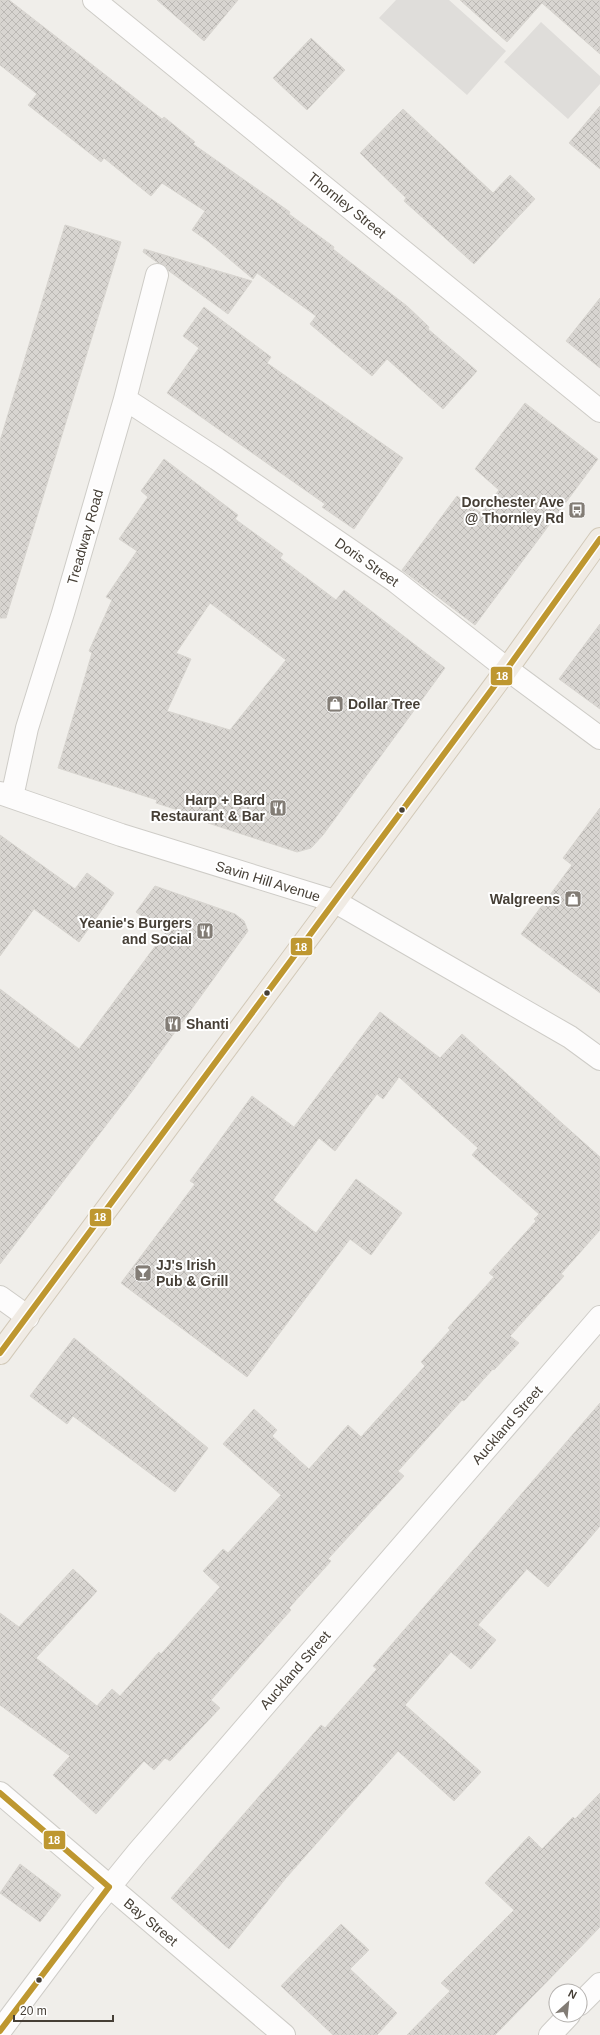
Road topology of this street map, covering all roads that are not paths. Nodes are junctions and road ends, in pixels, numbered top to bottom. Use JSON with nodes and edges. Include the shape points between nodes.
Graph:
{"nodes":[{"id":1,"x":94,"y":0,"type":"edge"},
{"id":2,"x":157,"y":275,"type":"dead end"},
{"id":3,"x":125,"y":399,"type":"junction"},
{"id":4,"x":600,"y":411,"type":"edge"},
{"id":5,"x":600,"y":539,"type":"edge"},
{"id":6,"x":507,"y":670,"type":"junction"},
{"id":7,"x":600,"y":738,"type":"edge"},
{"id":8,"x":6,"y":795,"type":"edge"},
{"id":9,"x":334,"y":901,"type":"junction"},
{"id":10,"x":600,"y":1059,"type":"edge"},
{"id":11,"x":0,"y":1297,"type":"edge"},
{"id":12,"x":28,"y":1317,"type":"junction"},
{"id":13,"x":600,"y":1318,"type":"edge"},
{"id":14,"x":0,"y":1352,"type":"edge"},
{"id":15,"x":0,"y":1793,"type":"edge"},
{"id":16,"x":109,"y":1887,"type":"junction"},
{"id":17,"x":600,"y":1984,"type":"edge"},
{"id":18,"x":588,"y":1996,"type":"edge"},
{"id":19,"x":561,"y":2023,"type":"edge"},
{"id":20,"x":0,"y":2031,"type":"edge"},
{"id":21,"x":284,"y":2035,"type":"edge"},
{"id":22,"x":550,"y":2035,"type":"edge"}],
"edges":[{"from":1,"to":4,"type":"street","name":"Thornley Street"},
{"from":2,"to":3,"type":"street","name":"Treadway Road"},
{"from":3,"to":6,"type":"street","name":"Doris Street","via":[[395,581]]},
{"from":3,"to":8,"type":"street","name":"Treadway Road","via":[[66,605]]},
{"from":5,"to":6,"type":"main road"},
{"from":6,"to":7,"type":"street","name":"Doris Street"},
{"from":6,"to":9,"type":"main road"},
{"from":8,"to":9,"type":"street","name":"Savin Hill Avenue","via":[[121,835]]},
{"from":9,"to":10,"type":"street","name":"Savin Hill Avenue","via":[[570,1037]]},
{"from":9,"to":12,"type":"main road"},
{"from":11,"to":12,"type":"street"},
{"from":12,"to":14,"type":"main road"},
{"from":13,"to":16,"type":"street","name":"Auckland Street"},
{"from":15,"to":16,"type":"street","name":"Bay Street"},
{"from":16,"to":20,"type":"street","name":"Auckland Street"},
{"from":16,"to":21,"type":"street","name":"Bay Street"},
{"from":17,"to":18,"type":"street"},
{"from":19,"to":22,"type":"street"}]}
